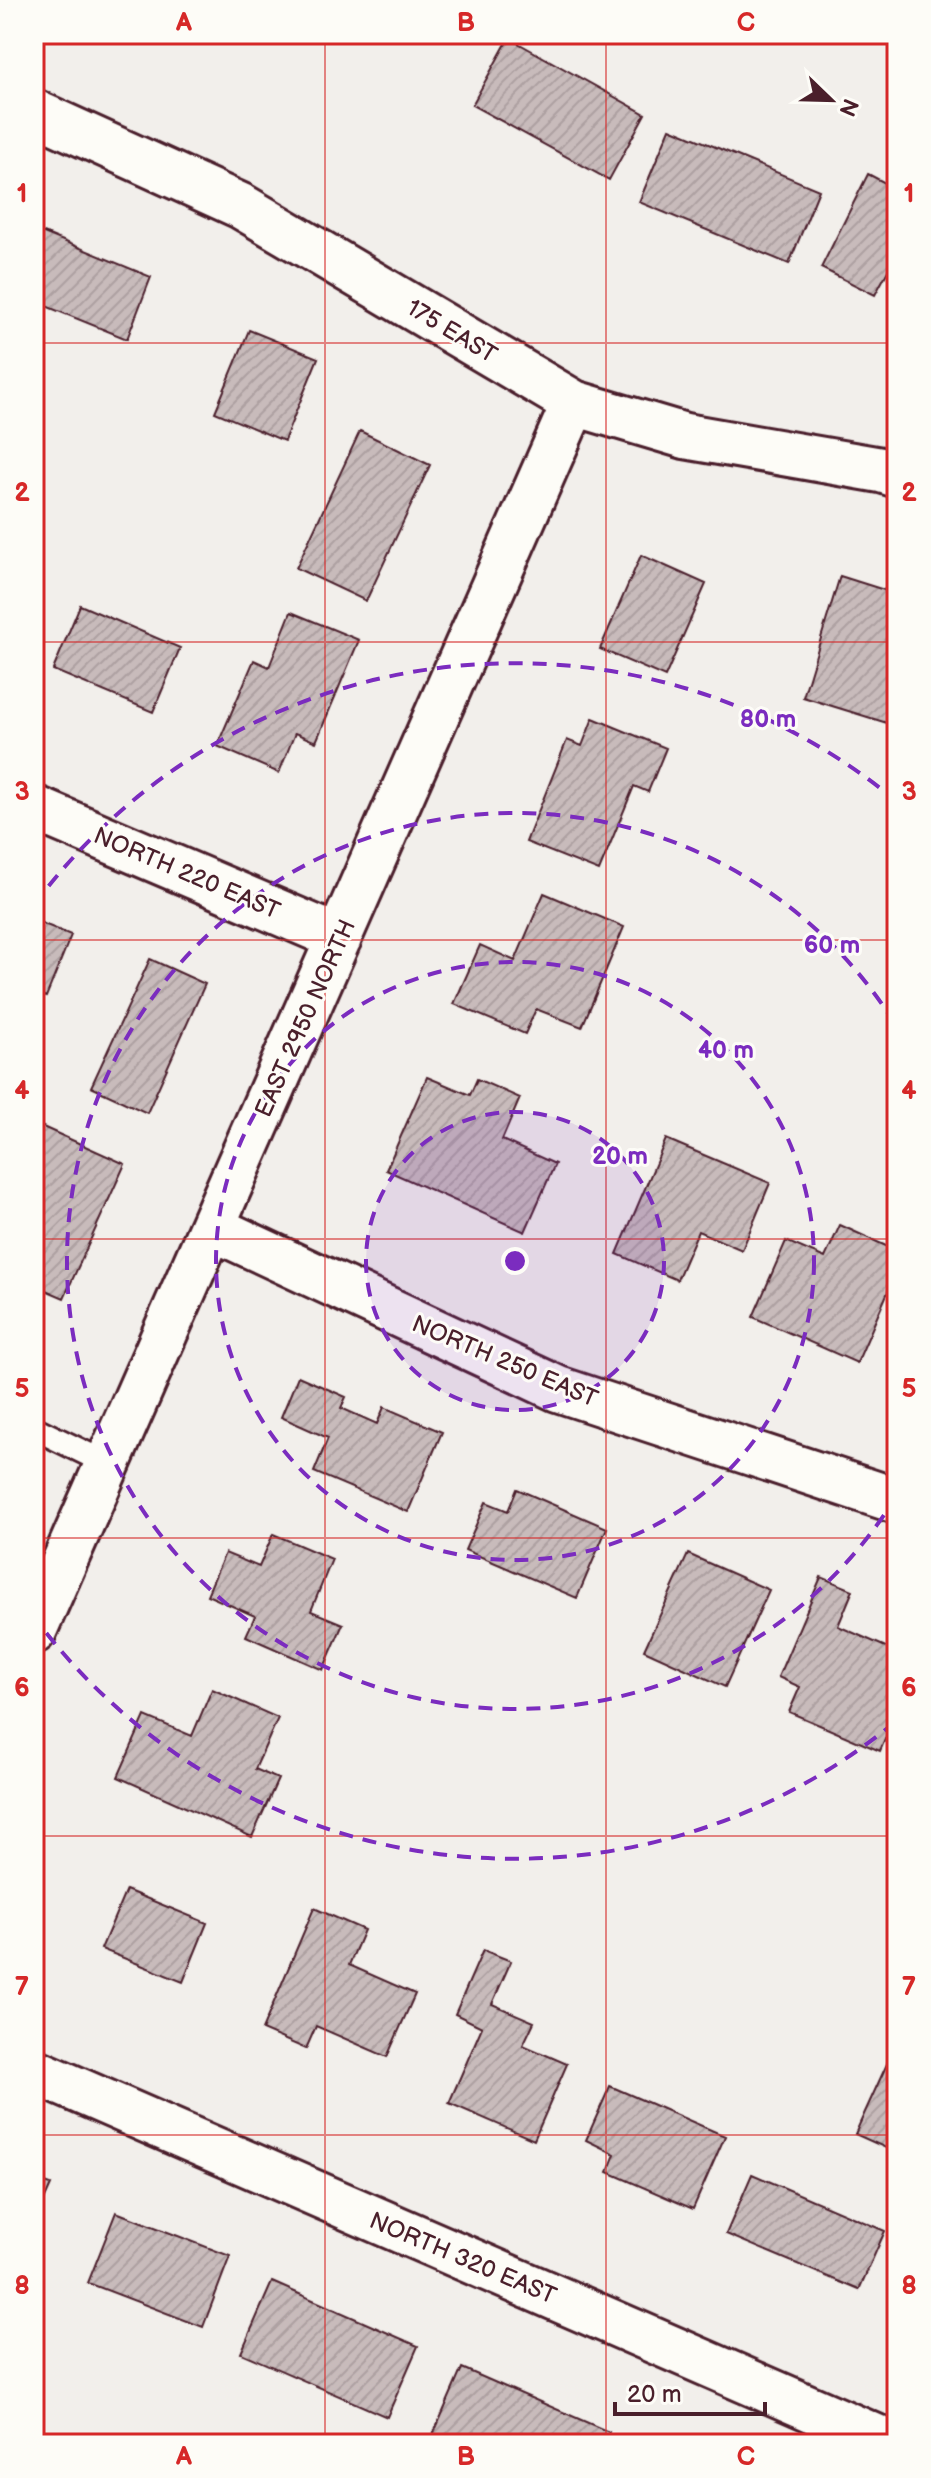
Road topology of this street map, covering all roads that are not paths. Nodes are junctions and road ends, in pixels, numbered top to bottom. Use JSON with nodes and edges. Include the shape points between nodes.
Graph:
{"nodes":[{"id":1,"x":34,"y":112,"type":"edge"},
{"id":2,"x":574,"y":403,"type":"junction"},
{"id":3,"x":897,"y":475,"type":"edge"},
{"id":4,"x":34,"y":808,"type":"edge"},
{"id":5,"x":339,"y":938,"type":"junction"},
{"id":6,"x":213,"y":1228,"type":"junction"},
{"id":7,"x":34,"y":1428,"type":"edge"},
{"id":8,"x":108,"y":1464,"type":"junction"},
{"id":9,"x":897,"y":1501,"type":"edge"},
{"id":10,"x":34,"y":1631,"type":"edge"},
{"id":11,"x":34,"y":2071,"type":"edge"},
{"id":12,"x":892,"y":2444,"type":"edge"}],
"edges":[{"from":1,"to":2,"type":"street","name":"175 EAST","via":[[241,206]]},
{"from":2,"to":3,"type":"street","name":"175 EAST","via":[[685,436]]},
{"from":2,"to":5,"type":"street","name":"EAST 2950 NORTH"},
{"from":4,"to":5,"type":"street","name":"NORTH 220 EAST"},
{"from":5,"to":6,"type":"street","name":"EAST 2950 NORTH"},
{"from":6,"to":8,"type":"street","name":"EAST 2950 NORTH"},
{"from":6,"to":9,"type":"street","name":"NORTH 250 EAST","via":[[558,1389]]},
{"from":7,"to":8,"type":"lane"},
{"from":8,"to":10,"type":"street","name":"EAST 2950 NORTH"},
{"from":11,"to":12,"type":"street","name":"NORTH 320 EAST"}]}
